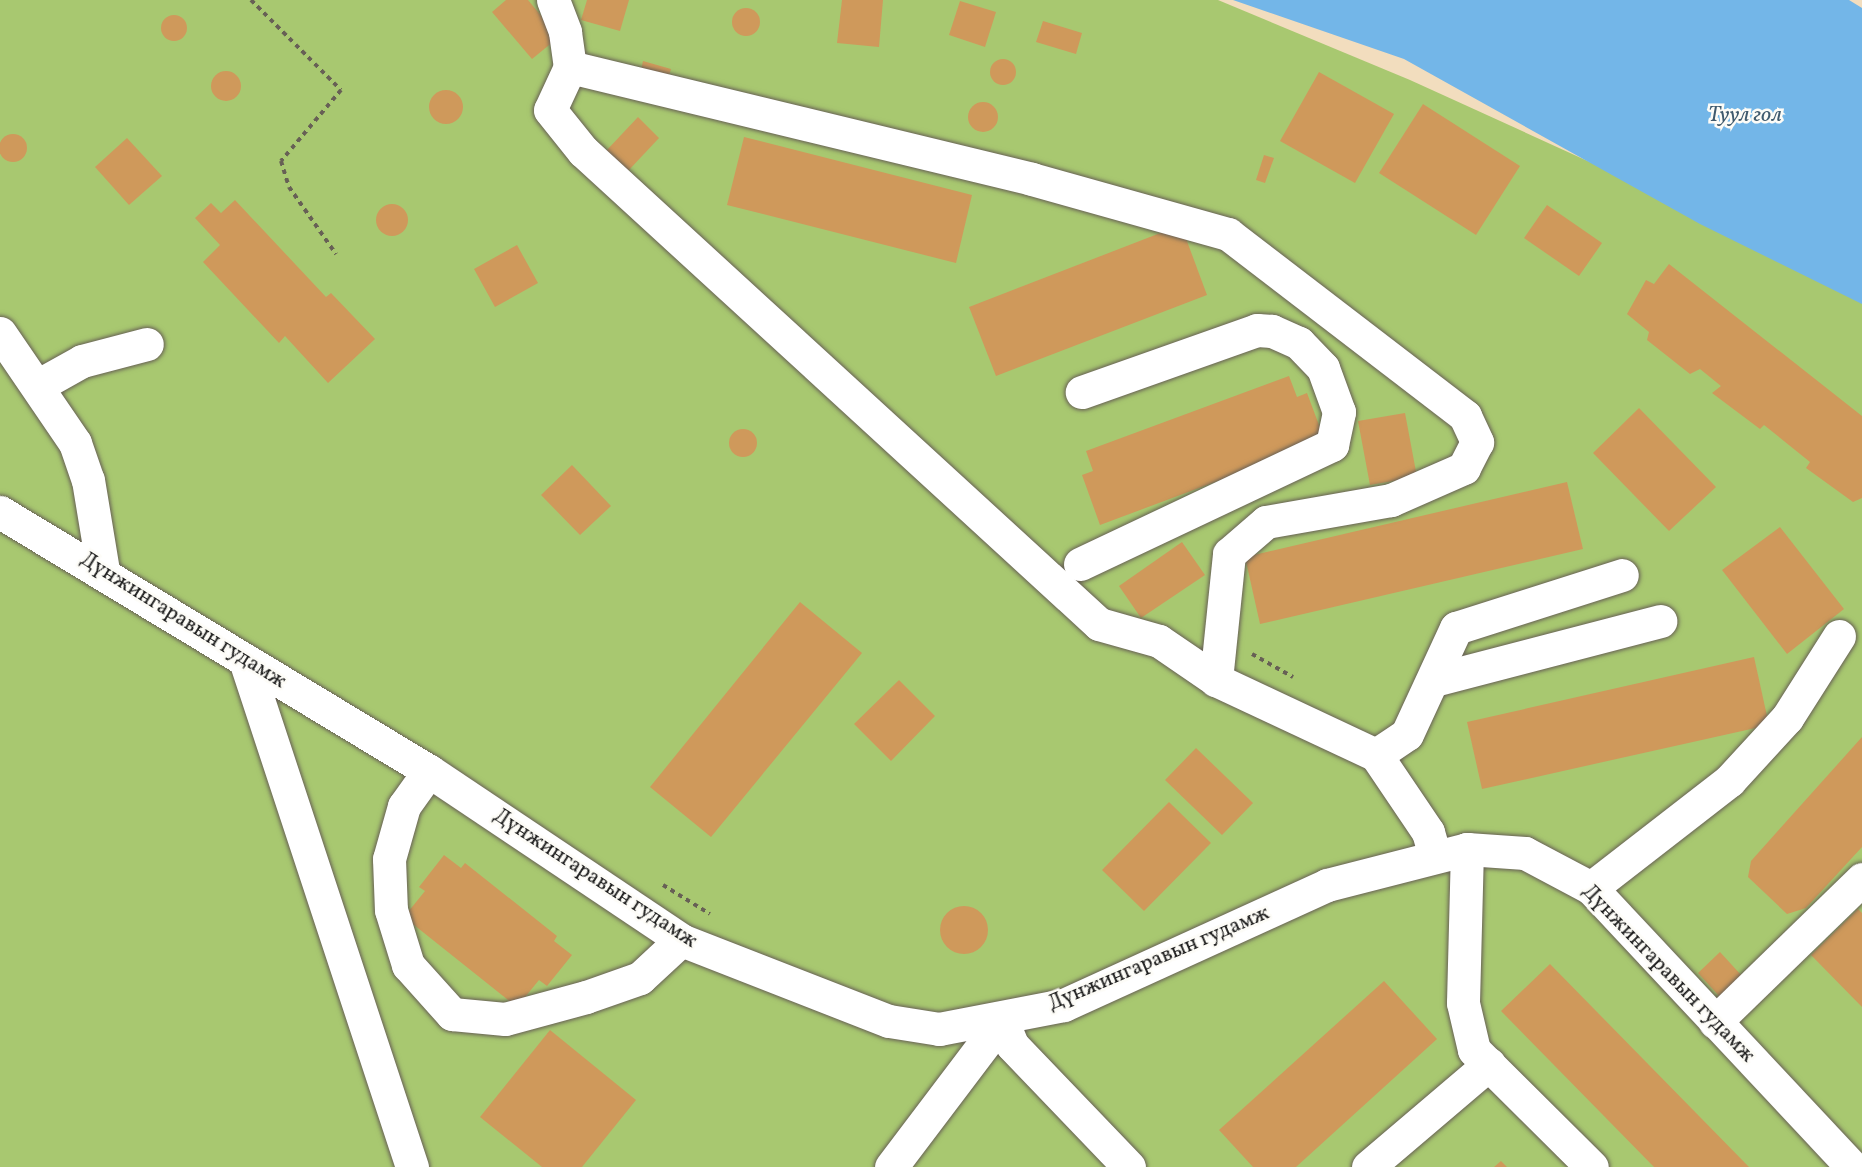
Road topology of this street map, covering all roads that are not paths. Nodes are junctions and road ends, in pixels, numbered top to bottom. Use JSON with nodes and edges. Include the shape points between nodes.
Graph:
{"nodes":[{"id":1,"x":553,"y":0,"type":"edge"},
{"id":2,"x":570,"y":67,"type":"junction"},
{"id":3,"x":0,"y":333,"type":"edge"},
{"id":4,"x":147,"y":344,"type":"dead end"},
{"id":5,"x":39,"y":385,"type":"junction"},
{"id":6,"x":1082,"y":392,"type":"dead end"},
{"id":7,"x":0,"y":512,"type":"edge"},
{"id":8,"x":1080,"y":564,"type":"dead end"},
{"id":9,"x":103,"y":571,"type":"junction"},
{"id":10,"x":1622,"y":575,"type":"dead end"},
{"id":11,"x":1660,"y":621,"type":"dead end"},
{"id":12,"x":1839,"y":636,"type":"dead end"},
{"id":13,"x":245,"y":660,"type":"junction"},
{"id":14,"x":1216,"y":680,"type":"junction"},
{"id":15,"x":1434,"y":680,"type":"junction"},
{"id":16,"x":1376,"y":755,"type":"junction"},
{"id":17,"x":429,"y":771,"type":"junction"},
{"id":18,"x":1467,"y":849,"type":"junction"},
{"id":19,"x":1435,"y":855,"type":"junction"},
{"id":20,"x":1862,"y":879,"type":"edge"},
{"id":21,"x":1591,"y":888,"type":"junction"},
{"id":22,"x":681,"y":940,"type":"junction"},
{"id":23,"x":1002,"y":1020,"type":"junction"},
{"id":24,"x":1715,"y":1022,"type":"junction"},
{"id":25,"x":1489,"y":1064,"type":"junction"},
{"id":26,"x":412,"y":1167,"type":"edge"},
{"id":27,"x":891,"y":1167,"type":"edge"},
{"id":28,"x":1129,"y":1167,"type":"edge"},
{"id":29,"x":1368,"y":1167,"type":"edge"},
{"id":30,"x":1592,"y":1167,"type":"edge"},
{"id":31,"x":1852,"y":1167,"type":"edge"}],
"edges":[{"from":1,"to":2,"type":"street","via":[[565,32]]},
{"from":2,"to":14,"type":"street","via":[[552,103],[552,118],[644,211],[1099,624],[1159,641]]},
{"from":2,"to":14,"type":"street","via":[[1032,179],[1228,234],[1466,416],[1477,441],[1464,468],[1391,500],[1266,522],[1229,554]]},
{"from":3,"to":5,"type":"street"},
{"from":4,"to":5,"type":"street","via":[[82,361]]},
{"from":5,"to":9,"type":"street","via":[[75,443],[88,480]]},
{"from":6,"to":8,"type":"street","via":[[1257,330],[1272,330],[1299,343],[1323,368],[1339,412],[1332,445]]},
{"from":7,"to":9,"type":"street","name":"Дүнжингаравын гудамж"},
{"from":9,"to":13,"type":"street","name":"Дүнжингаравын гудамж"},
{"from":10,"to":15,"type":"street","via":[[1455,628]]},
{"from":11,"to":15,"type":"street"},
{"from":12,"to":21,"type":"street","via":[[1787,718],[1729,781]]},
{"from":13,"to":17,"type":"street","name":"Дүнжингаравын гудамж"},
{"from":13,"to":26,"type":"street"},
{"from":14,"to":16,"type":"street"},
{"from":15,"to":16,"type":"street","via":[[1407,734]]},
{"from":16,"to":19,"type":"street","via":[[1428,832]]},
{"from":17,"to":22,"type":"street","name":"Дүнжингаравын гудамж"},
{"from":17,"to":22,"type":"street","via":[[404,806],[389,859],[391,910],[408,965],[452,1014],[505,1019],[586,997],[640,978]]},
{"from":18,"to":19,"type":"street","name":"Дүнжингаравын гудамж"},
{"from":18,"to":21,"type":"street","name":"Дүнжингаравын гудамж","via":[[1525,853]]},
{"from":18,"to":25,"type":"street","via":[[1463,1003],[1474,1050]]},
{"from":19,"to":23,"type":"street","name":"Дүнжингаравын гудамж","via":[[1327,885],[1064,1005]]},
{"from":20,"to":24,"type":"street"},
{"from":21,"to":24,"type":"street","name":"Дүнжингаравын гудамж"},
{"from":22,"to":23,"type":"street","name":"Дүнжингаравын гудамж","via":[[889,1021],[939,1029]]},
{"from":23,"to":27,"type":"street"},
{"from":23,"to":28,"type":"street","via":[[1012,1045]]},
{"from":24,"to":31,"type":"street","name":"Дүнжингаравын гудамж"},
{"from":25,"to":29,"type":"street"},
{"from":25,"to":30,"type":"street"}]}
